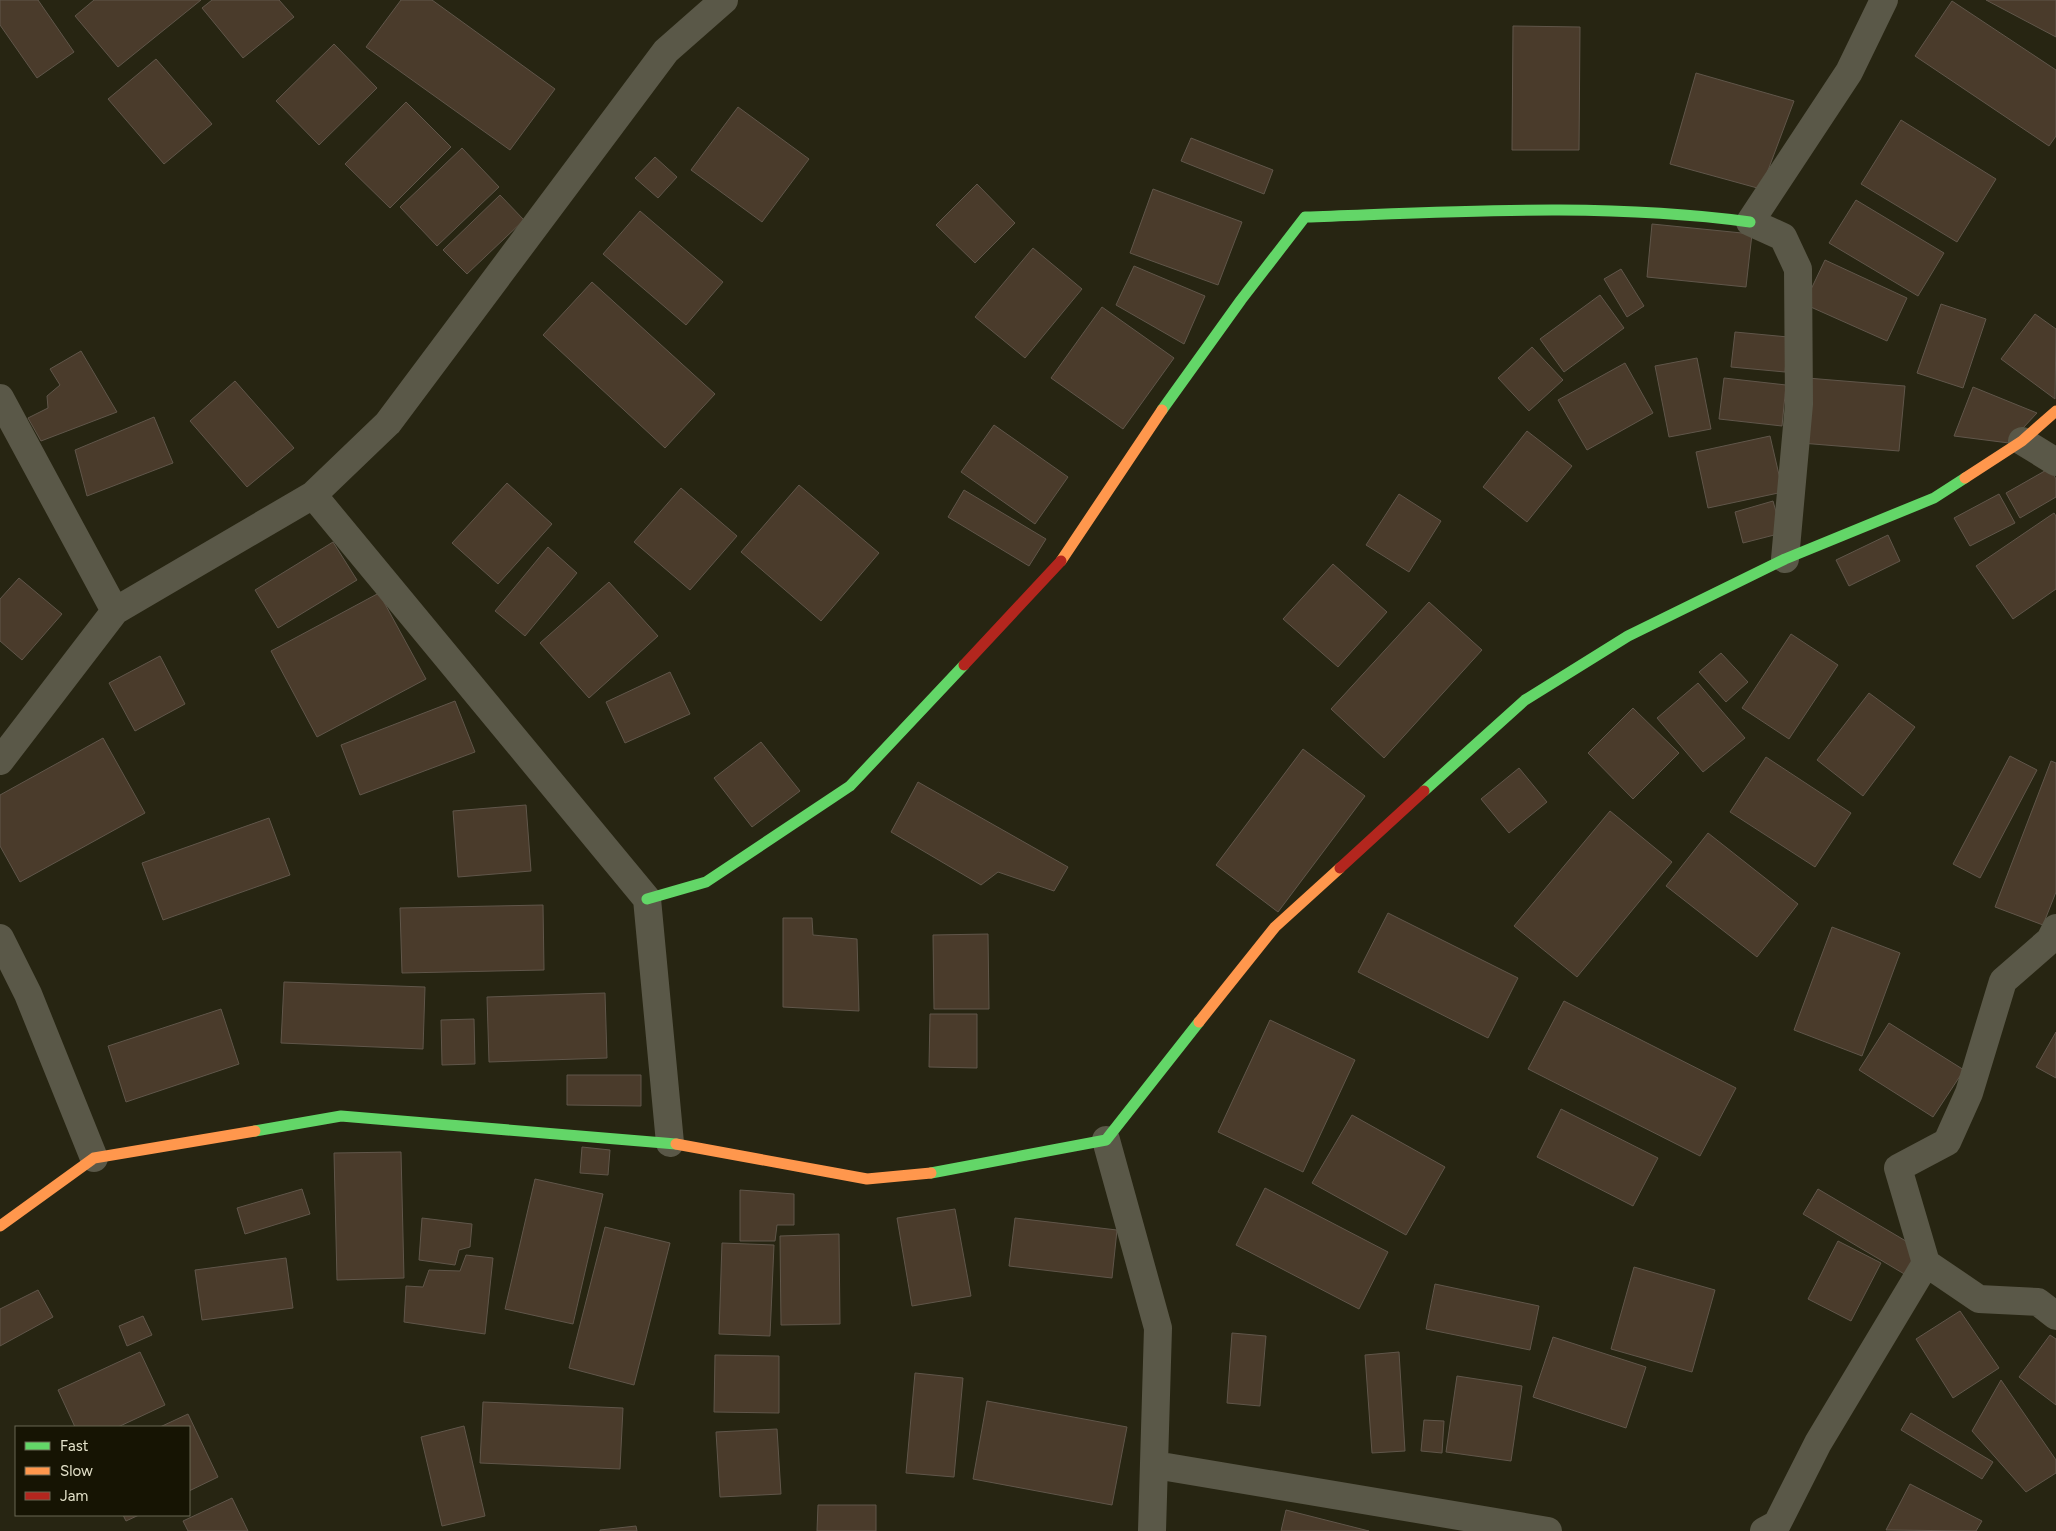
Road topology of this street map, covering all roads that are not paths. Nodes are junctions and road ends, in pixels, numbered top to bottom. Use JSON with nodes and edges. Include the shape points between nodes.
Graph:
{"nodes":[{"id":1,"x":724,"y":0,"type":"edge"},
{"id":2,"x":1884,"y":0,"type":"edge"},
{"id":3,"x":1750,"y":222,"type":"junction"},
{"id":4,"x":0,"y":398,"type":"edge"},
{"id":5,"x":2056,"y":411,"type":"edge"},
{"id":6,"x":2022,"y":441,"type":"junction"},
{"id":7,"x":2056,"y":462,"type":"edge"},
{"id":8,"x":313,"y":495,"type":"junction"},
{"id":9,"x":1784,"y":559,"type":"junction"},
{"id":10,"x":115,"y":611,"type":"junction"},
{"id":11,"x":0,"y":762,"type":"edge"},
{"id":12,"x":647,"y":899,"type":"junction"},
{"id":13,"x":2056,"y":928,"type":"edge"},
{"id":14,"x":0,"y":938,"type":"edge"},
{"id":15,"x":1106,"y":1140,"type":"junction"},
{"id":16,"x":670,"y":1143,"type":"junction"},
{"id":17,"x":94,"y":1158,"type":"junction"},
{"id":18,"x":0,"y":1226,"type":"edge"},
{"id":19,"x":1926,"y":1263,"type":"junction"},
{"id":20,"x":2056,"y":1316,"type":"edge"},
{"id":21,"x":1155,"y":1465,"type":"junction"},
{"id":22,"x":1152,"y":1531,"type":"edge"},
{"id":23,"x":1548,"y":1531,"type":"edge"},
{"id":24,"x":1764,"y":1531,"type":"edge"}],
"edges":[{"from":1,"to":8,"type":"street","via":[[666,51],[388,424]]},
{"from":2,"to":3,"type":"street","via":[[1849,72]]},
{"from":3,"to":9,"type":"street","via":[[1783,237],[1798,269],[1799,404]]},
{"from":3,"to":12,"type":"street","via":[[1700,214],[1648,211],[1463,211],[1305,218],[1145,433],[1062,560],[850,786],[706,882]]},
{"from":4,"to":10,"type":"street"},
{"from":5,"to":6,"type":"street"},
{"from":6,"to":7,"type":"street"},
{"from":6,"to":9,"type":"street","via":[[1934,498]]},
{"from":8,"to":10,"type":"street"},
{"from":8,"to":12,"type":"street"},
{"from":9,"to":15,"type":"street","via":[[1628,636],[1525,700],[1275,927]]},
{"from":10,"to":11,"type":"street"},
{"from":12,"to":16,"type":"street"},
{"from":13,"to":19,"type":"street","via":[[2050,940],[2003,981],[1969,1093],[1947,1142],[1898,1168]]},
{"from":14,"to":17,"type":"street","via":[[28,994]]},
{"from":15,"to":16,"type":"street","via":[[940,1172],[867,1179]]},
{"from":15,"to":21,"type":"street","via":[[1158,1328]]},
{"from":16,"to":17,"type":"street","via":[[341,1116]]},
{"from":17,"to":18,"type":"street"},
{"from":19,"to":20,"type":"street","via":[[1979,1300],[2038,1302]]},
{"from":19,"to":24,"type":"street","via":[[1818,1443],[1777,1524]]},
{"from":21,"to":22,"type":"street"},
{"from":21,"to":23,"type":"street"}]}
